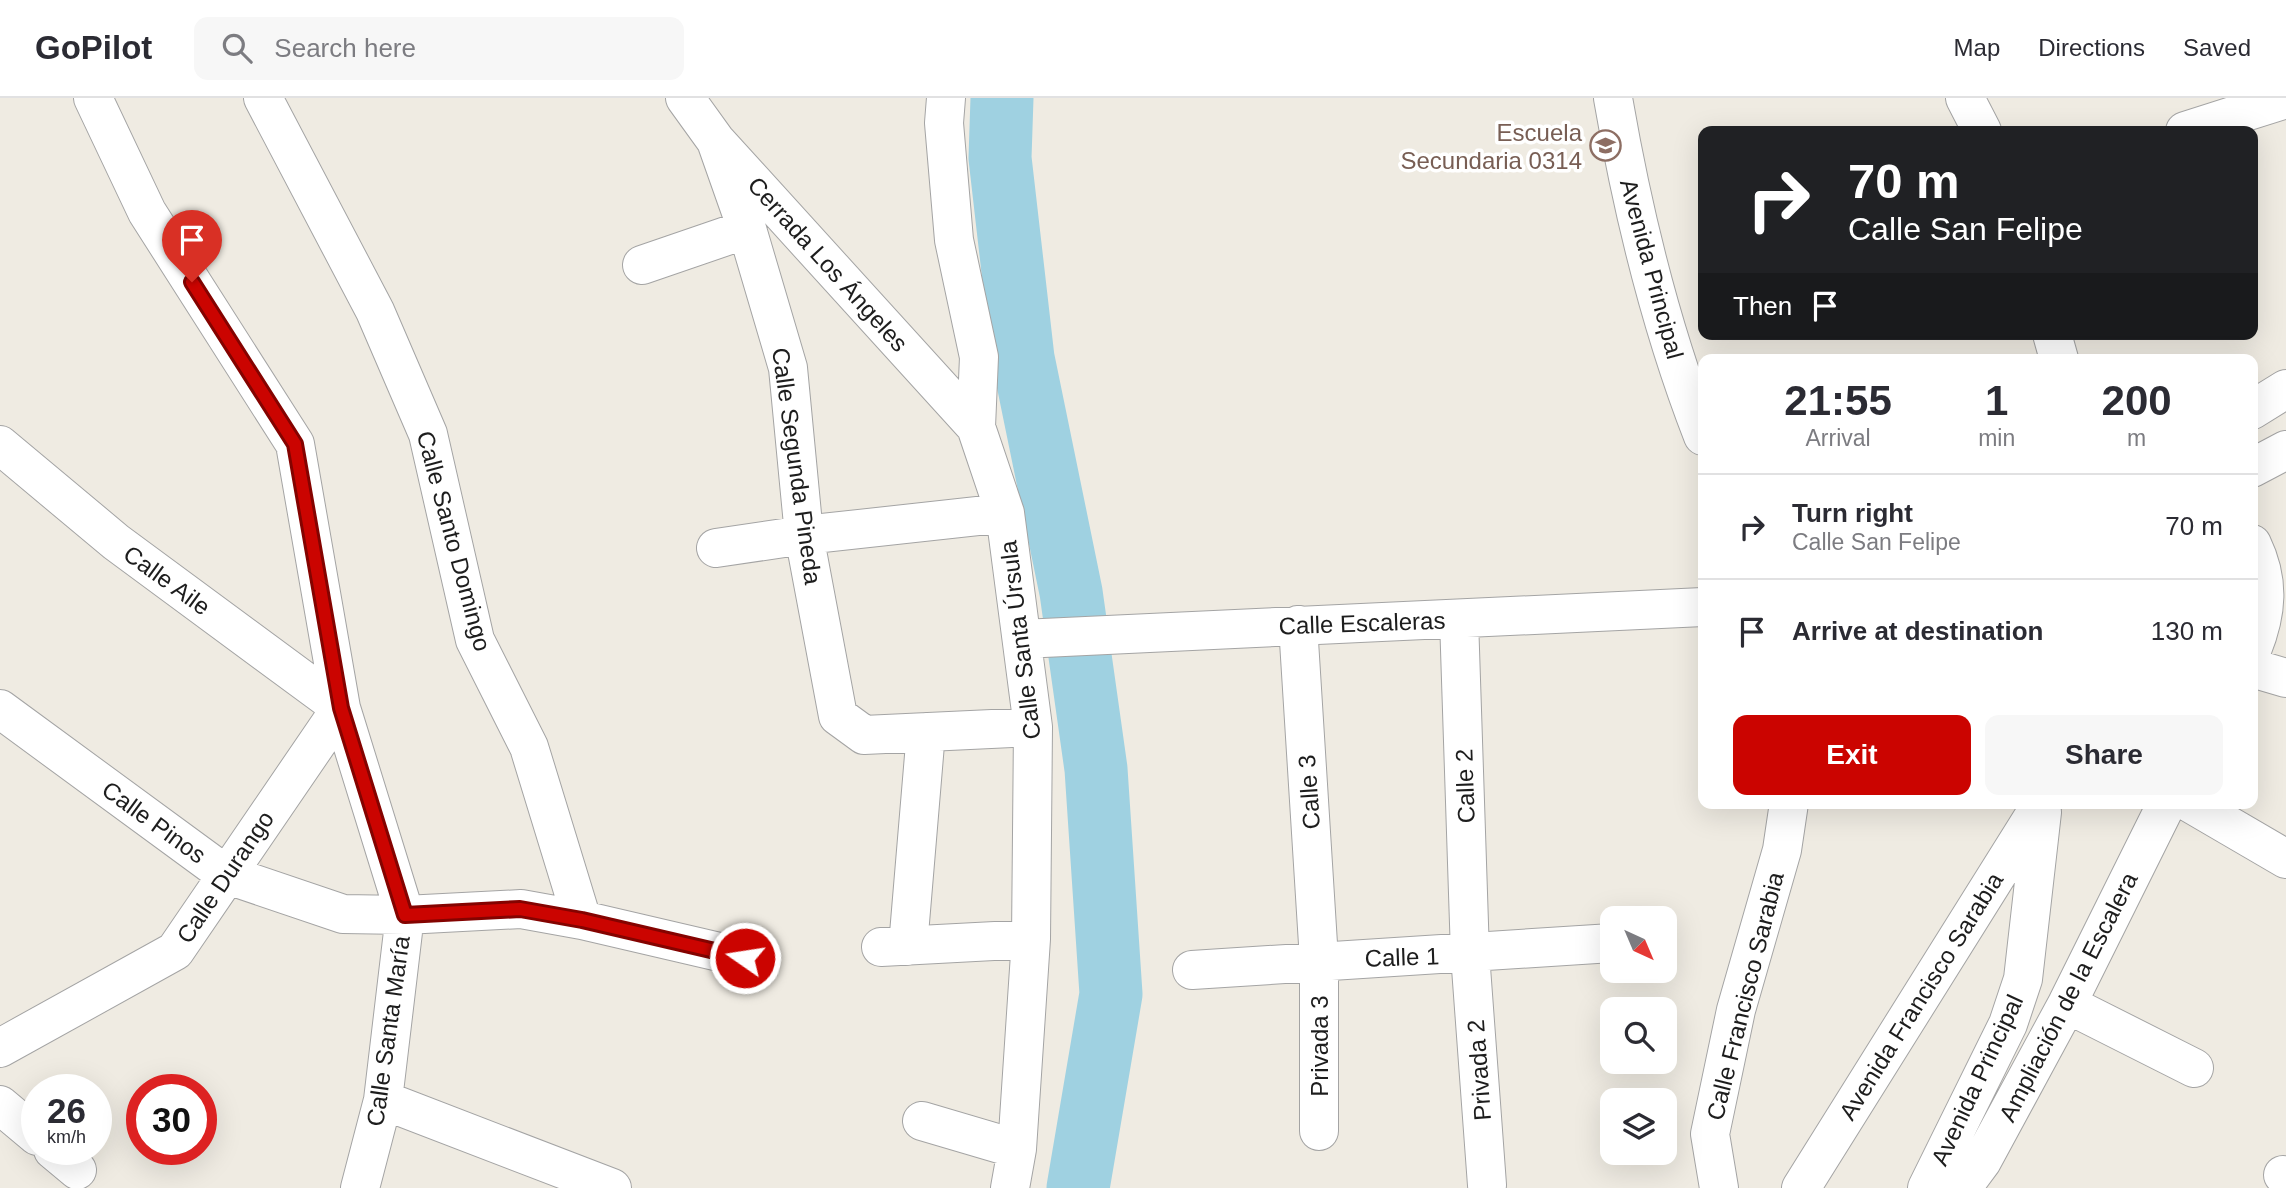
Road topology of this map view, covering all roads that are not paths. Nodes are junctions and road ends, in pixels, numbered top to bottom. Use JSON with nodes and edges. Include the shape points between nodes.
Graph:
{"nodes":[{"id":1,"x":93,"y":98,"type":"edge"},
{"id":2,"x":263,"y":98,"type":"edge"},
{"id":3,"x":685,"y":98,"type":"edge"},
{"id":4,"x":946,"y":98,"type":"edge"},
{"id":5,"x":1612,"y":98,"type":"edge"},
{"id":6,"x":1965,"y":98,"type":"edge"},
{"id":7,"x":2286,"y":99,"type":"edge"},
{"id":8,"x":1979,"y":126,"type":"edge"},
{"id":9,"x":2201,"y":126,"type":"edge"},
{"id":10,"x":716,"y":141,"type":"junction"},
{"id":11,"x":747,"y":229,"type":"junction"},
{"id":12,"x":642,"y":265,"type":"dead end"},
{"id":13,"x":2286,"y":390,"type":"edge"},
{"id":14,"x":2258,"y":406,"type":"edge"},
{"id":15,"x":1698,"y":421,"type":"edge"},
{"id":16,"x":976,"y":427,"type":"junction"},
{"id":17,"x":0,"y":444,"type":"edge"},
{"id":18,"x":2286,"y":450,"type":"edge"},
{"id":19,"x":2258,"y":465,"type":"edge"},
{"id":20,"x":1004,"y":513,"type":"junction"},
{"id":21,"x":804,"y":535,"type":"junction"},
{"id":22,"x":716,"y":548,"type":"dead end"},
{"id":23,"x":2267,"y":557,"type":"edge"},
{"id":24,"x":1698,"y":607,"type":"edge"},
{"id":25,"x":1459,"y":618,"type":"junction"},
{"id":26,"x":1298,"y":625,"type":"junction"},
{"id":27,"x":2258,"y":635,"type":"edge"},
{"id":28,"x":1022,"y":639,"type":"junction"},
{"id":29,"x":2258,"y":670,"type":"edge"},
{"id":30,"x":2286,"y":678,"type":"edge"},
{"id":31,"x":341,"y":708,"type":"junction"},
{"id":32,"x":0,"y":709,"type":"edge"},
{"id":33,"x":1032,"y":727,"type":"junction"},
{"id":34,"x":941,"y":731,"type":"junction"},
{"id":35,"x":1788,"y":809,"type":"edge"},
{"id":36,"x":2038,"y":809,"type":"edge"},
{"id":37,"x":2041,"y":809,"type":"edge"},
{"id":38,"x":2165,"y":809,"type":"edge"},
{"id":39,"x":2200,"y":809,"type":"edge"},
{"id":40,"x":2286,"y":859,"type":"edge"},
{"id":41,"x":225,"y":874,"type":"junction"},
{"id":42,"x":405,"y":915,"type":"junction"},
{"id":43,"x":582,"y":920,"type":"junction"},
{"id":44,"x":1031,"y":939,"type":"junction"},
{"id":45,"x":1600,"y":944,"type":"edge"},
{"id":46,"x":1470,"y":954,"type":"junction"},
{"id":47,"x":745,"y":958,"type":"dead end"},
{"id":48,"x":1319,"y":960,"type":"junction"},
{"id":49,"x":1192,"y":970,"type":"dead end"},
{"id":50,"x":2067,"y":1004,"type":"junction"},
{"id":51,"x":0,"y":1048,"type":"edge"},
{"id":52,"x":2194,"y":1068,"type":"dead end"},
{"id":53,"x":383,"y":1101,"type":"junction"},
{"id":54,"x":0,"y":1105,"type":"edge"},
{"id":55,"x":922,"y":1121,"type":"dead end"},
{"id":56,"x":21,"y":1123,"type":"edge"},
{"id":57,"x":1319,"y":1131,"type":"dead end"},
{"id":58,"x":1017,"y":1149,"type":"junction"},
{"id":59,"x":1487,"y":1185,"type":"dead end"},
{"id":60,"x":360,"y":1188,"type":"edge"},
{"id":61,"x":612,"y":1188,"type":"edge"},
{"id":62,"x":1010,"y":1188,"type":"edge"},
{"id":63,"x":1719,"y":1188,"type":"edge"},
{"id":64,"x":1801,"y":1188,"type":"edge"},
{"id":65,"x":1927,"y":1188,"type":"edge"},
{"id":66,"x":1962,"y":1188,"type":"edge"}],
"edges":[{"from":1,"to":31,"type":"street","via":[[148,212],[295,444]]},
{"from":2,"to":43,"type":"street","name":"Calle Santo Domingo","via":[[375,311],[428,434],[475,639],[529,747]]},
{"from":3,"to":10,"type":"street","name":"Cerrada Los Ángeles"},
{"from":4,"to":16,"type":"street","name":"Calle Santa Úrsula","via":[[954,240],[979,357]]},
{"from":5,"to":15,"type":"street","name":"Avenida Principal","via":[[1632,206],[1659,308]]},
{"from":6,"to":8,"type":"street"},
{"from":7,"to":9,"type":"street"},
{"from":10,"to":11,"type":"street","name":"Calle Segunda Pineda"},
{"from":10,"to":16,"type":"street","name":"Cerrada Los Ángeles"},
{"from":11,"to":12,"type":"street"},
{"from":11,"to":21,"type":"street","name":"Calle Segunda Pineda","via":[[788,368]]},
{"from":13,"to":14,"type":"street"},
{"from":16,"to":20,"type":"street","name":"Calle Santa Úrsula"},
{"from":17,"to":31,"type":"street","name":"Calle Aile","via":[[116,542]]},
{"from":18,"to":19,"type":"street"},
{"from":20,"to":21,"type":"street"},
{"from":20,"to":28,"type":"street","name":"Calle Santa Úrsula"},
{"from":21,"to":22,"type":"street"},
{"from":21,"to":34,"type":"street","name":"Calle Segunda Pineda","via":[[838,716],[863,735]]},
{"from":23,"to":27,"type":"street"},
{"from":24,"to":25,"type":"street","name":"Calle Escaleras"},
{"from":25,"to":26,"type":"street","name":"Calle Escaleras"},
{"from":25,"to":46,"type":"street","name":"Calle 2"},
{"from":26,"to":28,"type":"street","name":"Calle Escaleras"},
{"from":26,"to":48,"type":"street","name":"Calle 3"},
{"from":28,"to":33,"type":"street","name":"Calle Santa Úrsula"},
{"from":29,"to":30,"type":"street"},
{"from":31,"to":41,"type":"street","name":"Calle Durango"},
{"from":31,"to":42,"type":"street"},
{"from":32,"to":41,"type":"street","name":"Calle Pinos"},
{"from":33,"to":34,"type":"street"},
{"from":33,"to":44,"type":"street","name":"Calle Santa Úrsula"},
{"from":34,"to":44,"type":"street","via":[[895,946]]},
{"from":35,"to":63,"type":"street","name":"Calle Francisco Sarabia","via":[[1782,850],[1736,1010],[1710,1134]]},
{"from":36,"to":64,"type":"street","name":"Avenida Francisco Sarabia"},
{"from":37,"to":65,"type":"street","name":"Avenida Principal","via":[[2023,979],[2008,1024]]},
{"from":38,"to":50,"type":"street","name":"Ampliación de la Escalera"},
{"from":39,"to":40,"type":"street"},
{"from":41,"to":42,"type":"street","name":"Calle Pinos","via":[[343,914]]},
{"from":41,"to":51,"type":"street","name":"Calle Durango","via":[[175,951]]},
{"from":42,"to":43,"type":"street","name":"Calle Pinos","via":[[520,909]]},
{"from":42,"to":53,"type":"street","name":"Calle Santa María"},
{"from":43,"to":47,"type":"street","name":"Calle Pinos"},
{"from":44,"to":58,"type":"street","name":"Calle Santa Úrsula"},
{"from":45,"to":46,"type":"street","name":"Calle 1"},
{"from":46,"to":48,"type":"street","name":"Calle 1"},
{"from":46,"to":59,"type":"street","name":"Privada 2"},
{"from":48,"to":49,"type":"street","name":"Calle 1"},
{"from":48,"to":57,"type":"street","name":"Privada 3"},
{"from":50,"to":52,"type":"street"},
{"from":50,"to":66,"type":"street","name":"Ampliación de la Escalera","via":[[1982,1161]]},
{"from":53,"to":60,"type":"street","name":"Calle Santa María"},
{"from":53,"to":61,"type":"street"},
{"from":54,"to":56,"type":"street"},
{"from":55,"to":58,"type":"street"},
{"from":58,"to":62,"type":"street","name":"Calle Santa Úrsula"}]}
